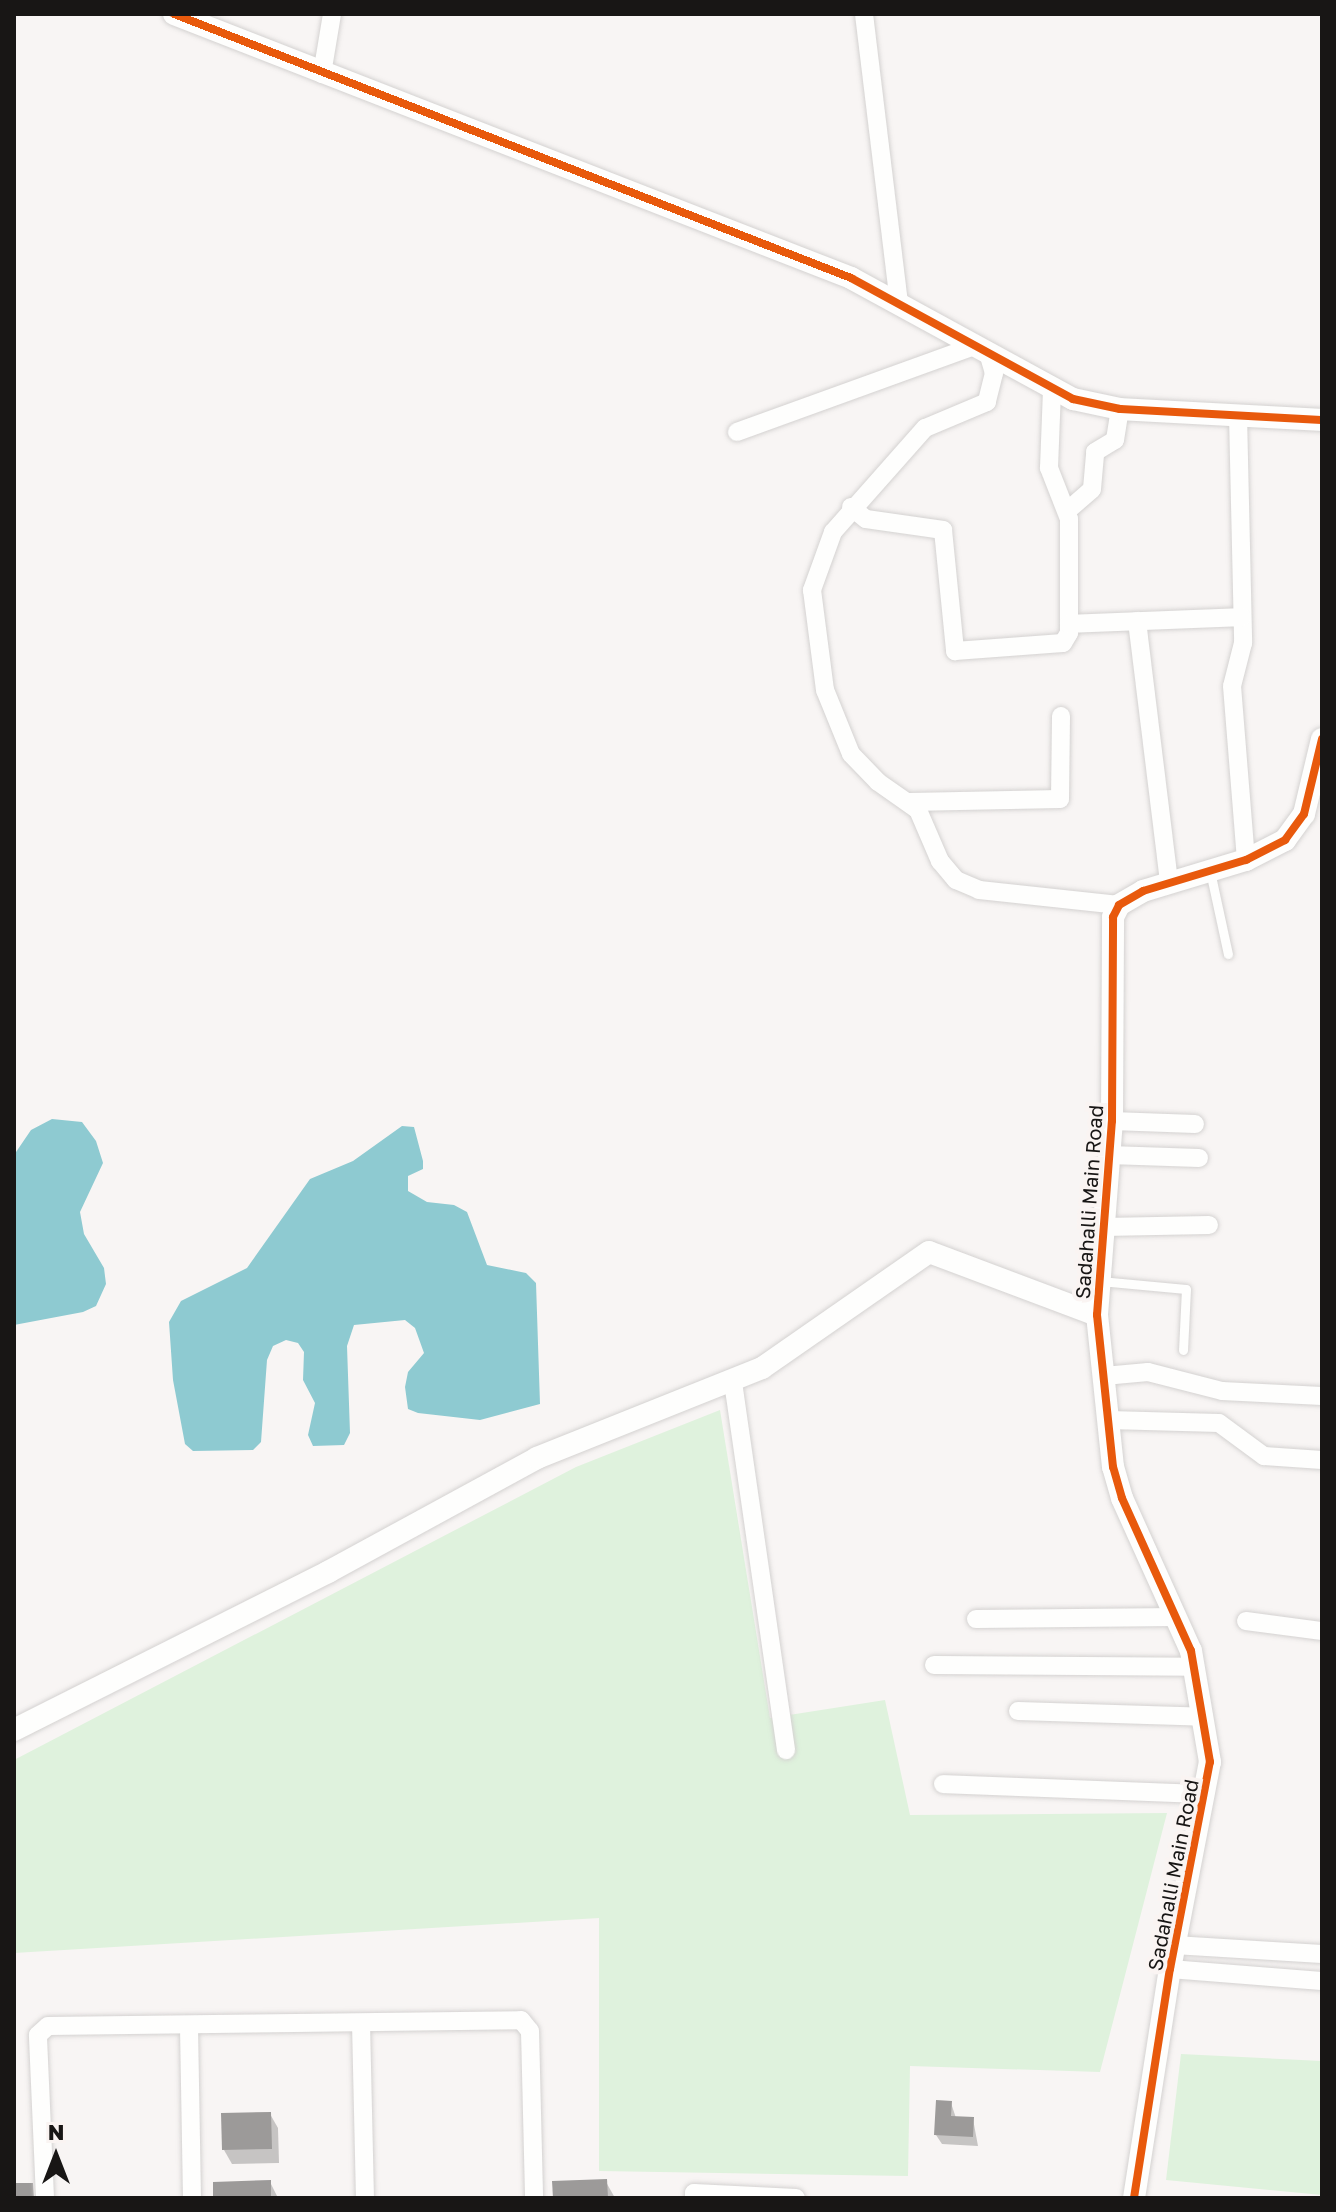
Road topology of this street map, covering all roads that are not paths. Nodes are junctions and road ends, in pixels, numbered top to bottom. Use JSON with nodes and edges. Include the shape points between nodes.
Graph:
{"nodes":[{"id":1,"x":174,"y":14,"type":"edge"},
{"id":2,"x":332,"y":14,"type":"edge"},
{"id":3,"x":864,"y":14,"type":"edge"},
{"id":4,"x":322,"y":74,"type":"junction"},
{"id":5,"x":899,"y":303,"type":"junction"},
{"id":6,"x":982,"y":351,"type":"junction"},
{"id":7,"x":1052,"y":391,"type":"junction"},
{"id":8,"x":1120,"y":409,"type":"junction"},
{"id":9,"x":1238,"y":415,"type":"junction"},
{"id":10,"x":1322,"y":420,"type":"edge"},
{"id":11,"x":737,"y":432,"type":"dead end"},
{"id":12,"x":851,"y":507,"type":"junction"},
{"id":13,"x":1067,"y":511,"type":"junction"},
{"id":14,"x":1242,"y":617,"type":"junction"},
{"id":15,"x":1137,"y":621,"type":"junction"},
{"id":16,"x":1069,"y":624,"type":"junction"},
{"id":17,"x":1061,"y":716,"type":"dead end"},
{"id":18,"x":1322,"y":739,"type":"edge"},
{"id":19,"x":910,"y":802,"type":"junction"},
{"id":20,"x":1315,"y":803,"type":"edge"},
{"id":21,"x":1246,"y":860,"type":"junction"},
{"id":22,"x":1210,"y":871,"type":"junction"},
{"id":23,"x":1169,"y":883,"type":"junction"},
{"id":24,"x":1119,"y":905,"type":"junction"},
{"id":25,"x":1228,"y":954,"type":"dead end"},
{"id":26,"x":1112,"y":1121,"type":"junction"},
{"id":27,"x":1195,"y":1124,"type":"dead end"},
{"id":28,"x":1109,"y":1155,"type":"junction"},
{"id":29,"x":1199,"y":1158,"type":"dead end"},
{"id":30,"x":1209,"y":1225,"type":"dead end"},
{"id":31,"x":1104,"y":1227,"type":"junction"},
{"id":32,"x":1100,"y":1281,"type":"junction"},
{"id":33,"x":1097,"y":1315,"type":"junction"},
{"id":34,"x":1183,"y":1350,"type":"dead end"},
{"id":35,"x":1104,"y":1376,"type":"junction"},
{"id":36,"x":733,"y":1382,"type":"junction"},
{"id":37,"x":1322,"y":1396,"type":"edge"},
{"id":38,"x":1109,"y":1420,"type":"junction"},
{"id":39,"x":1322,"y":1460,"type":"edge"},
{"id":40,"x":1176,"y":1617,"type":"junction"},
{"id":41,"x":976,"y":1619,"type":"dead end"},
{"id":42,"x":1246,"y":1621,"type":"dead end"},
{"id":43,"x":1322,"y":1631,"type":"edge"},
{"id":44,"x":934,"y":1665,"type":"dead end"},
{"id":45,"x":1194,"y":1667,"type":"junction"},
{"id":46,"x":1018,"y":1711,"type":"dead end"},
{"id":47,"x":1204,"y":1717,"type":"junction"},
{"id":48,"x":14,"y":1730,"type":"edge"},
{"id":49,"x":786,"y":1750,"type":"dead end"},
{"id":50,"x":943,"y":1784,"type":"dead end"},
{"id":51,"x":1205,"y":1794,"type":"junction"},
{"id":52,"x":1174,"y":1945,"type":"junction"},
{"id":53,"x":1322,"y":1954,"type":"edge"},
{"id":54,"x":1170,"y":1969,"type":"junction"},
{"id":55,"x":1322,"y":1981,"type":"edge"},
{"id":56,"x":361,"y":2023,"type":"junction"},
{"id":57,"x":189,"y":2027,"type":"junction"},
{"id":58,"x":45,"y":2198,"type":"edge"},
{"id":59,"x":192,"y":2198,"type":"edge"},
{"id":60,"x":365,"y":2198,"type":"edge"},
{"id":61,"x":534,"y":2198,"type":"edge"},
{"id":62,"x":694,"y":2198,"type":"edge"},
{"id":63,"x":796,"y":2198,"type":"edge"},
{"id":64,"x":1134,"y":2198,"type":"edge"}],
"edges":[{"from":1,"to":4,"type":"street"},
{"from":2,"to":4,"type":"street"},
{"from":3,"to":5,"type":"street"},
{"from":4,"to":5,"type":"street","via":[[851,278]]},
{"from":5,"to":6,"type":"street"},
{"from":6,"to":7,"type":"street"},
{"from":6,"to":11,"type":"street"},
{"from":6,"to":12,"type":"street","via":[[994,373],[987,402],[925,428]]},
{"from":7,"to":8,"type":"street"},
{"from":7,"to":13,"type":"street","via":[[1049,468]]},
{"from":8,"to":9,"type":"street"},
{"from":8,"to":13,"type":"street","via":[[1115,440],[1095,452],[1092,489]]},
{"from":9,"to":10,"type":"street"},
{"from":9,"to":14,"type":"street"},
{"from":12,"to":16,"type":"street","via":[[866,519],[943,530],[955,651],[1063,643]]},
{"from":12,"to":19,"type":"street","via":[[833,532],[813,583],[822,675],[846,746],[878,782]]},
{"from":13,"to":16,"type":"street"},
{"from":14,"to":15,"type":"street"},
{"from":14,"to":21,"type":"street","via":[[1243,643],[1232,686]]},
{"from":15,"to":16,"type":"street"},
{"from":15,"to":23,"type":"street"},
{"from":17,"to":19,"type":"street","via":[[1060,799]]},
{"from":18,"to":20,"type":"street"},
{"from":19,"to":24,"type":"street","via":[[923,816],[940,861],[956,880],[979,890]]},
{"from":20,"to":21,"type":"street","via":[[1285,840]]},
{"from":21,"to":22,"type":"street"},
{"from":22,"to":23,"type":"street"},
{"from":22,"to":25,"type":"lane"},
{"from":23,"to":24,"type":"street"},
{"from":24,"to":26,"type":"street","name":"Sadahalli Main Road","via":[[1111,931]]},
{"from":26,"to":27,"type":"street"},
{"from":26,"to":28,"type":"street","name":"Sadahalli Main Road"},
{"from":28,"to":29,"type":"street"},
{"from":28,"to":31,"type":"street","name":"Sadahalli Main Road"},
{"from":30,"to":31,"type":"street"},
{"from":31,"to":32,"type":"street","name":"Sadahalli Main Road"},
{"from":32,"to":33,"type":"street","name":"Sadahalli Main Road"},
{"from":32,"to":34,"type":"lane","via":[[1186,1289]]},
{"from":33,"to":35,"type":"street","name":"Sadahalli Main Road"},
{"from":33,"to":36,"type":"street","via":[[929,1252],[762,1368]]},
{"from":35,"to":37,"type":"street","via":[[1148,1372],[1222,1391]]},
{"from":35,"to":38,"type":"street","name":"Sadahalli Main Road"},
{"from":36,"to":48,"type":"street","via":[[537,1458],[328,1572]]},
{"from":36,"to":49,"type":"street"},
{"from":38,"to":39,"type":"street","via":[[1219,1423],[1264,1456]]},
{"from":38,"to":40,"type":"street","name":"Sadahalli Main Road","via":[[1116,1483]]},
{"from":40,"to":41,"type":"street"},
{"from":40,"to":45,"type":"street","name":"Sadahalli Main Road"},
{"from":42,"to":43,"type":"street"},
{"from":44,"to":45,"type":"street"},
{"from":45,"to":47,"type":"street","name":"Sadahalli Main Road"},
{"from":46,"to":47,"type":"street"},
{"from":47,"to":51,"type":"street","name":"Sadahalli Main Road","via":[[1210,1749]]},
{"from":50,"to":51,"type":"street"},
{"from":51,"to":52,"type":"street","name":"Sadahalli Main Road"},
{"from":52,"to":53,"type":"street"},
{"from":52,"to":54,"type":"street","name":"Sadahalli Main Road"},
{"from":54,"to":55,"type":"street"},
{"from":54,"to":64,"type":"street","name":"Sadahalli Main Road"},
{"from":56,"to":57,"type":"street"},
{"from":56,"to":60,"type":"street"},
{"from":56,"to":61,"type":"street","via":[[528,2023]]},
{"from":57,"to":58,"type":"street","via":[[41,2030]]},
{"from":57,"to":59,"type":"street"},
{"from":62,"to":63,"type":"street","via":[[694,2193]]}]}
